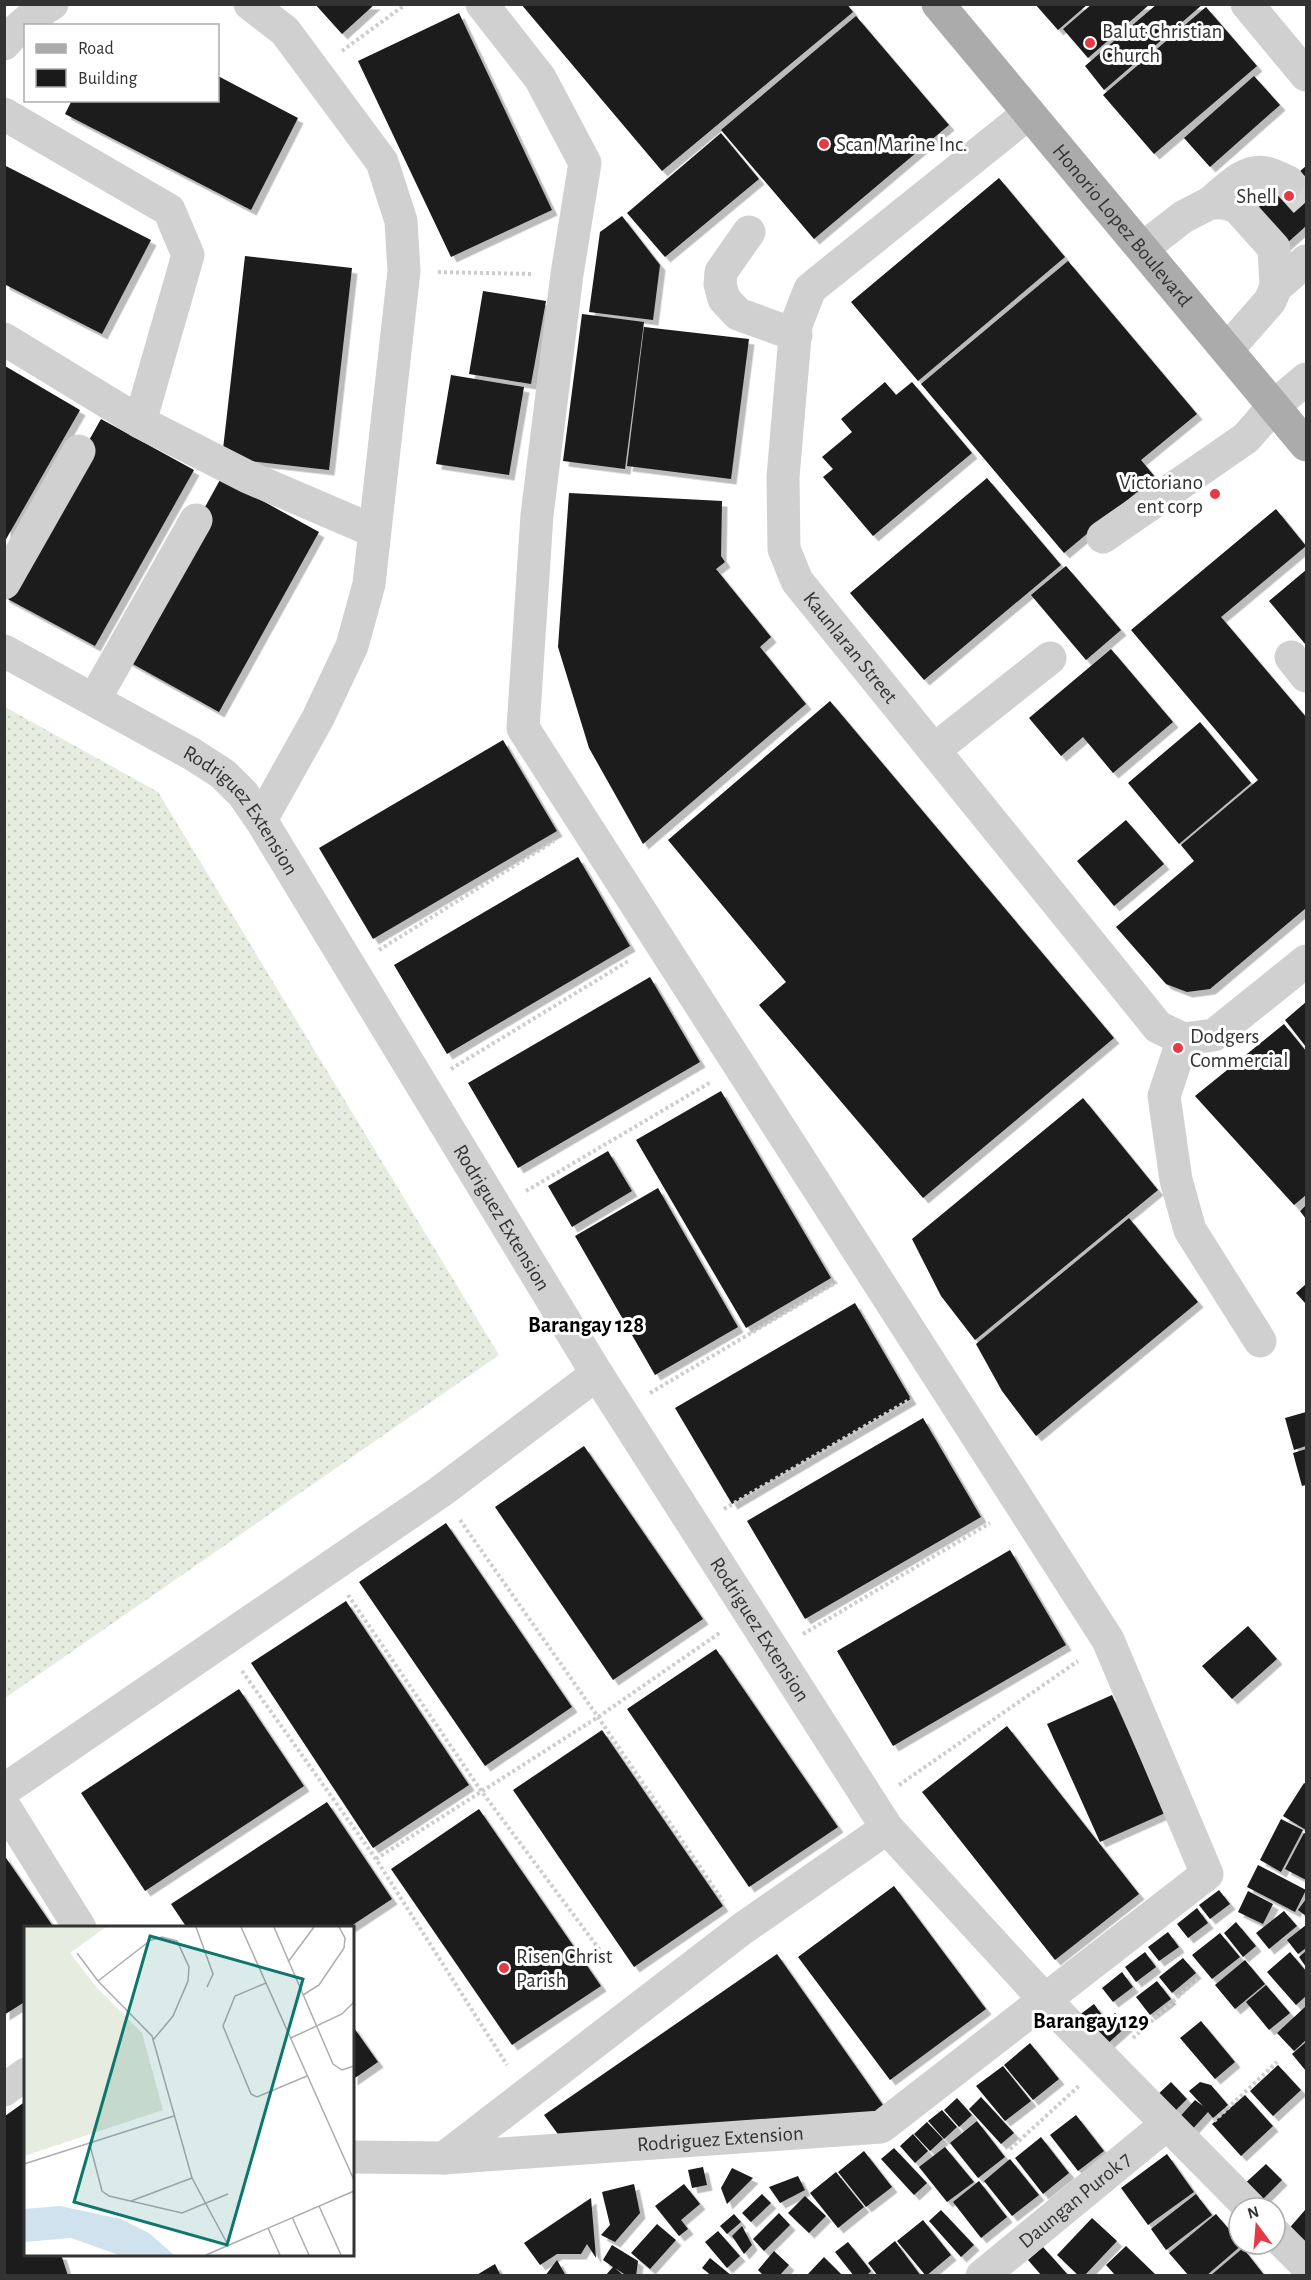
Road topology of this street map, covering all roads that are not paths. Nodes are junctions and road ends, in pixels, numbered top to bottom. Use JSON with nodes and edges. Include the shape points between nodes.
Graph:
{"nodes":[{"id":1,"x":52,"y":4,"type":"edge"},
{"id":2,"x":250,"y":4,"type":"edge"},
{"id":3,"x":482,"y":4,"type":"edge"},
{"id":4,"x":938,"y":4,"type":"edge"},
{"id":5,"x":1247,"y":4,"type":"edge"},
{"id":6,"x":4,"y":44,"type":"edge"},
{"id":7,"x":1306,"y":75,"type":"edge"},
{"id":8,"x":1029,"y":113,"type":"junction"},
{"id":9,"x":4,"y":114,"type":"edge"},
{"id":10,"x":1288,"y":182,"type":"tunnel mouth"},
{"id":11,"x":1210,"y":203,"type":"junction"},
{"id":12,"x":749,"y":231,"type":"dead end"},
{"id":13,"x":1143,"y":248,"type":"junction"},
{"id":14,"x":1306,"y":261,"type":"edge"},
{"id":15,"x":1276,"y":286,"type":"junction"},
{"id":16,"x":796,"y":335,"type":"junction"},
{"id":17,"x":4,"y":339,"type":"edge"},
{"id":18,"x":1227,"y":350,"type":"junction"},
{"id":19,"x":1306,"y":379,"type":"edge"},
{"id":20,"x":1274,"y":406,"type":"junction"},
{"id":21,"x":140,"y":422,"type":"junction"},
{"id":22,"x":1306,"y":445,"type":"edge"},
{"id":23,"x":79,"y":451,"type":"dead end"},
{"id":24,"x":196,"y":520,"type":"dead end"},
{"id":25,"x":374,"y":531,"type":"junction"},
{"id":26,"x":1103,"y":537,"type":"dead end"},
{"id":27,"x":4,"y":583,"type":"edge"},
{"id":28,"x":4,"y":651,"type":"edge"},
{"id":29,"x":1050,"y":658,"type":"dead end"},
{"id":30,"x":94,"y":700,"type":"junction"},
{"id":31,"x":934,"y":750,"type":"junction"},
{"id":32,"x":261,"y":820,"type":"junction"},
{"id":33,"x":1306,"y":961,"type":"edge"},
{"id":34,"x":1183,"y":1039,"type":"junction"},
{"id":35,"x":1260,"y":1341,"type":"dead end"},
{"id":36,"x":597,"y":1374,"type":"junction"},
{"id":37,"x":4,"y":1790,"type":"edge"},
{"id":38,"x":4,"y":1806,"type":"edge"},
{"id":39,"x":879,"y":1816,"type":"junction"},
{"id":40,"x":79,"y":1926,"type":"edge"},
{"id":41,"x":1048,"y":2004,"type":"junction"},
{"id":42,"x":24,"y":2075,"type":"edge"},
{"id":43,"x":4,"y":2090,"type":"edge"},
{"id":44,"x":1177,"y":2135,"type":"junction"},
{"id":45,"x":354,"y":2157,"type":"edge"},
{"id":46,"x":444,"y":2158,"type":"junction"},
{"id":47,"x":1238,"y":2196,"type":"edge"},
{"id":48,"x":1287,"y":2246,"type":"edge"},
{"id":49,"x":1306,"y":2265,"type":"edge"},
{"id":50,"x":982,"y":2276,"type":"edge"}],
"edges":[{"from":1,"to":6,"type":"street","via":[[15,30]]},
{"from":2,"to":25,"type":"street","via":[[285,31],[382,162],[401,220],[404,271]]},
{"from":3,"to":41,"type":"street","via":[[540,78],[585,163],[537,515],[523,728],[1108,1640],[1207,1874]]},
{"from":4,"to":8,"type":"main road","name":"Honorio Lopez Boulevard"},
{"from":5,"to":7,"type":"street"},
{"from":8,"to":13,"type":"main road","name":"Honorio Lopez Boulevard"},
{"from":8,"to":16,"type":"street","name":"Kaunlaran Street","via":[[810,289]]},
{"from":9,"to":21,"type":"street","via":[[170,210],[188,255]]},
{"from":10,"to":11,"type":"street","via":[[1265,172],[1244,175]]},
{"from":11,"to":13,"type":"street","via":[[1183,217]]},
{"from":11,"to":15,"type":"street","via":[[1237,207],[1274,248]]},
{"from":12,"to":16,"type":"street","via":[[721,272],[724,299],[738,314]]},
{"from":13,"to":18,"type":"main road","name":"Honorio Lopez Boulevard"},
{"from":14,"to":15,"type":"street"},
{"from":15,"to":18,"type":"street","via":[[1270,301]]},
{"from":16,"to":31,"type":"street","name":"Kaunlaran Street","via":[[783,477],[784,549],[797,581]]},
{"from":17,"to":21,"type":"street"},
{"from":18,"to":20,"type":"main road","name":"Honorio Lopez Boulevard"},
{"from":19,"to":20,"type":"street"},
{"from":20,"to":22,"type":"main road","name":"Honorio Lopez Boulevard"},
{"from":20,"to":26,"type":"street","via":[[1246,438]]},
{"from":21,"to":25,"type":"street","via":[[248,477]]},
{"from":23,"to":27,"type":"street"},
{"from":24,"to":30,"type":"street"},
{"from":25,"to":32,"type":"street","via":[[369,584],[352,646],[318,718]]},
{"from":28,"to":30,"type":"street","name":"Rodriguez Extension"},
{"from":29,"to":31,"type":"street"},
{"from":30,"to":32,"type":"street","name":"Rodriguez Extension","via":[[223,774]]},
{"from":31,"to":34,"type":"street","name":"Kaunlaran Street","via":[[1158,1027]]},
{"from":32,"to":36,"type":"street","name":"Rodriguez Extension"},
{"from":33,"to":34,"type":"street","via":[[1214,1035]]},
{"from":34,"to":35,"type":"street","via":[[1164,1096],[1176,1180],[1190,1230]]},
{"from":36,"to":37,"type":"street","via":[[440,1492]]},
{"from":36,"to":39,"type":"street","name":"Rodriguez Extension"},
{"from":38,"to":40,"type":"street"},
{"from":39,"to":41,"type":"street","name":"Rodriguez Extension"},
{"from":39,"to":46,"type":"street","via":[[742,1929]]},
{"from":41,"to":44,"type":"street","name":"Rodriguez Extension"},
{"from":41,"to":46,"type":"street","name":"Rodriguez Extension","via":[[881,2127]]},
{"from":42,"to":43,"type":"street"},
{"from":44,"to":47,"type":"street","name":"Rodriguez Extension"},
{"from":44,"to":50,"type":"street","name":"Daungan Purok 7"},
{"from":45,"to":46,"type":"street","name":"Rodriguez Extension"},
{"from":48,"to":49,"type":"street"}]}
